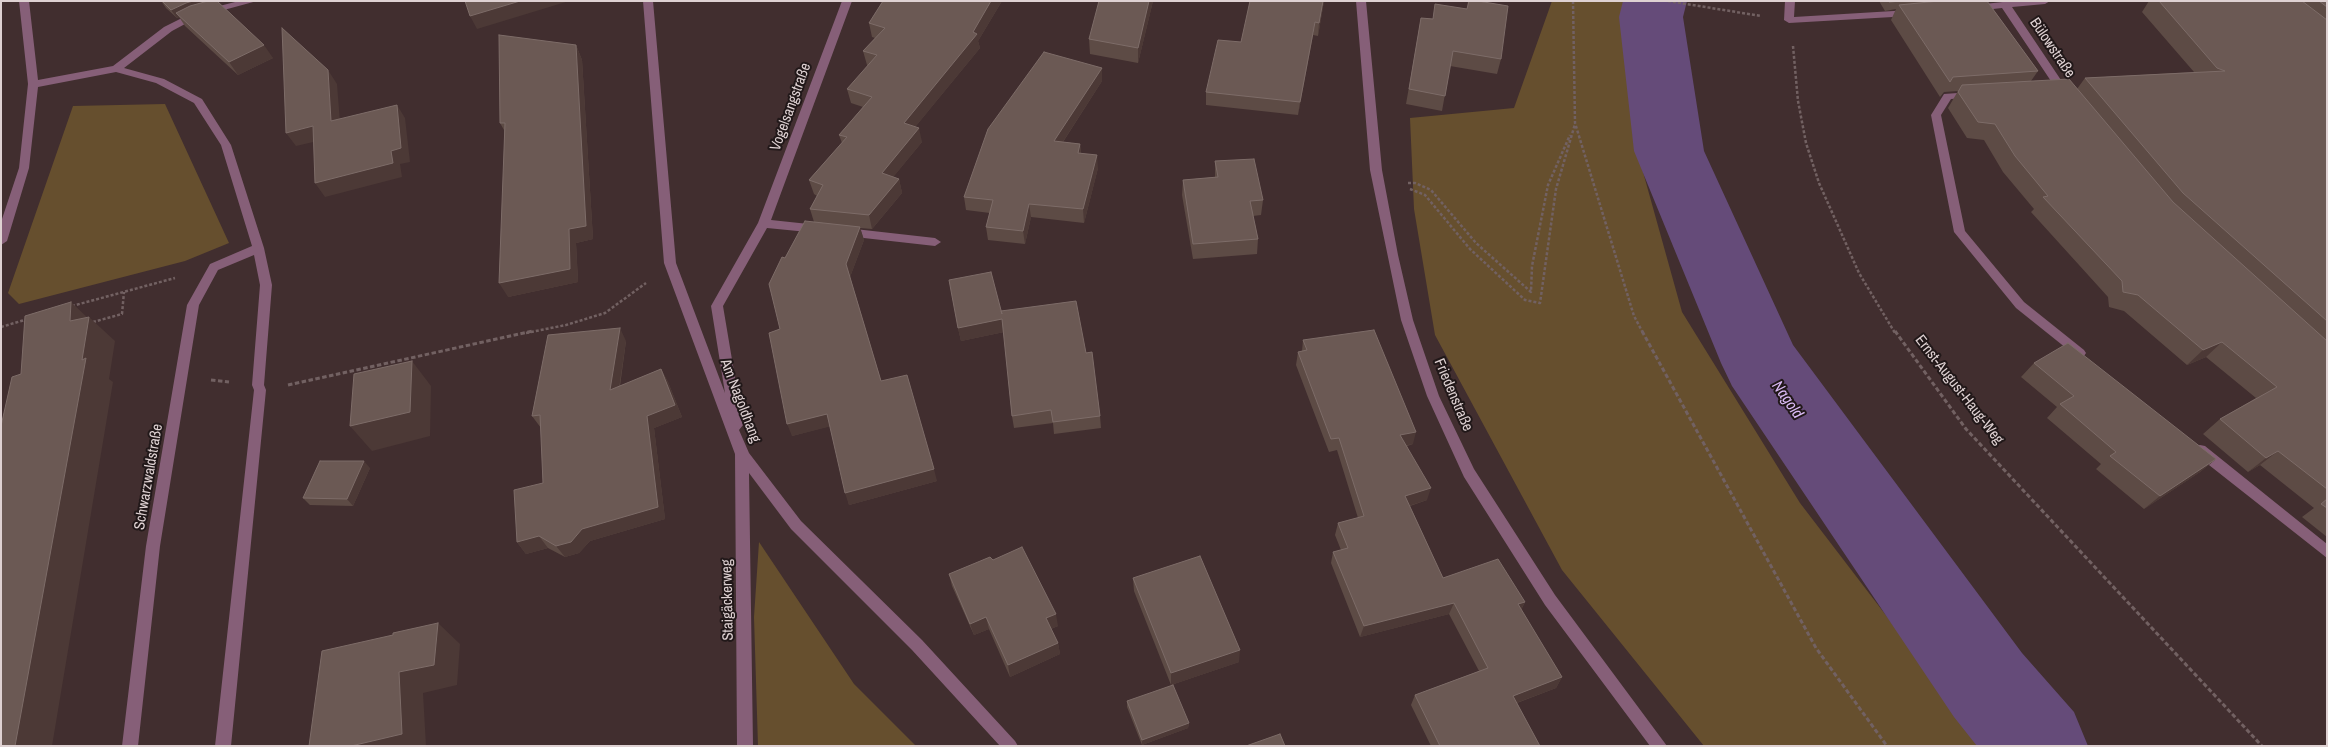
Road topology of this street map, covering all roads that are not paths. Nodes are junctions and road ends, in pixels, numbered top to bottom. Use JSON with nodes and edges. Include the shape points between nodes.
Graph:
{"nodes":[{"id":1,"x":24,"y":1,"type":"edge"},
{"id":2,"x":252,"y":1,"type":"edge"},
{"id":3,"x":648,"y":1,"type":"edge"},
{"id":4,"x":846,"y":1,"type":"edge"},
{"id":5,"x":1361,"y":1,"type":"edge"},
{"id":6,"x":1790,"y":1,"type":"edge"},
{"id":7,"x":2045,"y":1,"type":"edge"},
{"id":8,"x":2005,"y":5,"type":"junction"},
{"id":9,"x":1966,"y":8,"type":"edge"},
{"id":10,"x":1917,"y":12,"type":"edge"},
{"id":11,"x":116,"y":70,"type":"junction"},
{"id":12,"x":33,"y":84,"type":"junction"},
{"id":13,"x":2061,"y":89,"type":"junction"},
{"id":14,"x":2042,"y":90,"type":"edge"},
{"id":15,"x":1986,"y":94,"type":"edge"},
{"id":16,"x":2073,"y":104,"type":"edge"},
{"id":17,"x":764,"y":223,"type":"junction"},
{"id":18,"x":1,"y":241,"type":"edge"},
{"id":19,"x":935,"y":242,"type":"dead end"},
{"id":20,"x":258,"y":248,"type":"junction"},
{"id":21,"x":2089,"y":360,"type":"edge"},
{"id":22,"x":2189,"y":441,"type":"edge"},
{"id":23,"x":742,"y":454,"type":"junction"},
{"id":24,"x":2327,"y":552,"type":"edge"},
{"id":25,"x":130,"y":746,"type":"edge"},
{"id":26,"x":223,"y":746,"type":"edge"},
{"id":27,"x":745,"y":746,"type":"edge"},
{"id":28,"x":1010,"y":746,"type":"edge"},
{"id":29,"x":1659,"y":746,"type":"edge"}],
"edges":[{"from":1,"to":12,"type":"street"},
{"from":2,"to":11,"type":"street","via":[[195,16],[168,29]]},
{"from":3,"to":23,"type":"street","name":"Am Nagoldhang","via":[[670,263]]},
{"from":4,"to":17,"type":"street","name":"Vogelsangstraße"},
{"from":5,"to":29,"type":"street","name":"Friedenstraße","via":[[1376,170],[1407,320],[1433,396],[1469,473],[1550,600]]},
{"from":6,"to":10,"type":"street","via":[[1789,20]]},
{"from":7,"to":8,"type":"street"},
{"from":8,"to":9,"type":"street"},
{"from":8,"to":13,"type":"street","name":"Bülowstraße"},
{"from":11,"to":12,"type":"street"},
{"from":11,"to":20,"type":"street","via":[[160,81],[198,102],[226,145]]},
{"from":12,"to":18,"type":"street","via":[[24,168]]},
{"from":13,"to":14,"type":"street"},
{"from":13,"to":16,"type":"street","name":"Bülowstraße"},
{"from":15,"to":21,"type":"street","via":[[1948,96],[1936,115],[1960,232],[2020,305]]},
{"from":17,"to":19,"type":"street"},
{"from":17,"to":23,"type":"street","name":"Vogelsangstraße","via":[[717,306]]},
{"from":20,"to":25,"type":"street","name":"Schwarzwaldstraße","via":[[214,267],[193,305],[153,546]]},
{"from":20,"to":26,"type":"street","via":[[266,285],[259,388]]},
{"from":22,"to":24,"type":"street"},
{"from":23,"to":27,"type":"street","name":"Staigäckerweg"},
{"from":23,"to":28,"type":"street","name":"Am Nagoldhang","via":[[796,525],[917,645]]}]}
